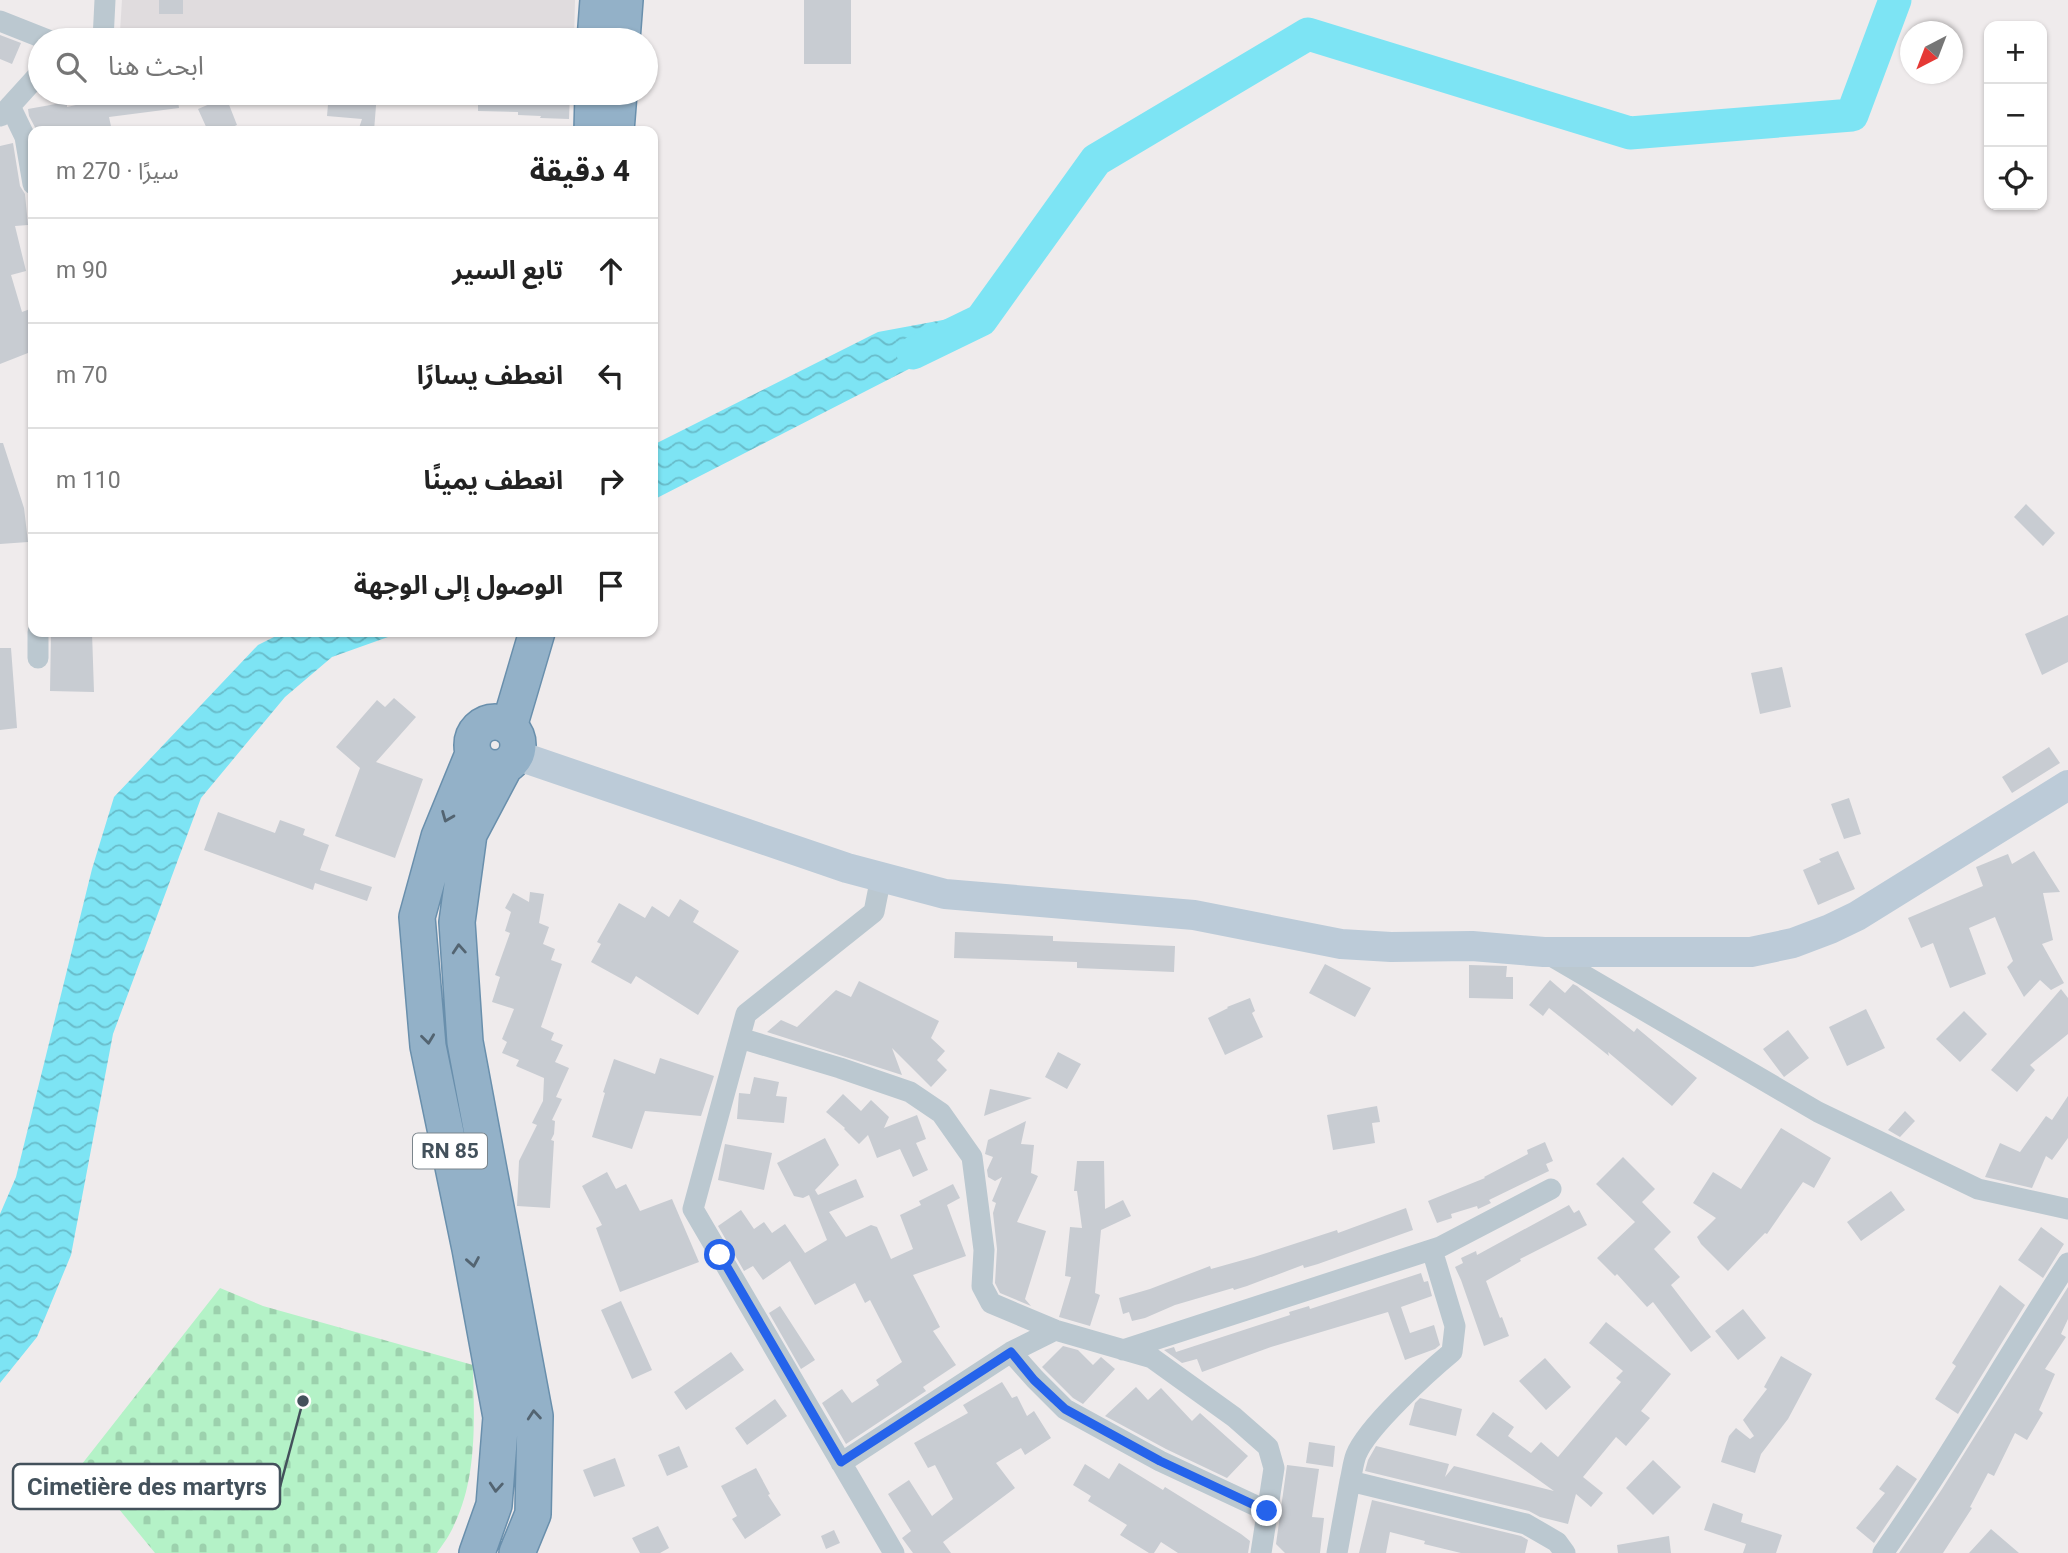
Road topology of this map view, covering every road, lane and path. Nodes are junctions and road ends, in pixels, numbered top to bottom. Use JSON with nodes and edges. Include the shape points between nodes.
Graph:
{"nodes":[{"id":1,"x":104,"y":0,"type":"edge"},
{"id":2,"x":598,"y":0,"type":"edge"},
{"id":3,"x":625,"y":0,"type":"edge"},
{"id":4,"x":0,"y":21,"type":"edge"},
{"id":5,"x":103,"y":28,"type":"edge"},
{"id":6,"x":596,"y":28,"type":"edge"},
{"id":7,"x":623,"y":28,"type":"edge"},
{"id":8,"x":28,"y":32,"type":"edge"},
{"id":9,"x":28,"y":86,"type":"edge"},
{"id":10,"x":593,"y":105,"type":"edge"},
{"id":11,"x":618,"y":105,"type":"edge"},
{"id":12,"x":5,"y":112,"type":"edge"},
{"id":13,"x":592,"y":126,"type":"edge"},
{"id":14,"x":616,"y":126,"type":"edge"},
{"id":15,"x":28,"y":155,"type":"edge"},
{"id":16,"x":38,"y":637,"type":"edge"},
{"id":17,"x":526,"y":637,"type":"edge"},
{"id":18,"x":38,"y":658,"type":"dead end"},
{"id":19,"x":498,"y":745,"type":"junction"},
{"id":20,"x":2068,"y":785,"type":"edge"},
{"id":21,"x":881,"y":877,"type":"junction"},
{"id":22,"x":1545,"y":952,"type":"junction"},
{"id":23,"x":740,"y":1038,"type":"junction"},
{"id":24,"x":1551,"y":1189,"type":"dead end"},
{"id":25,"x":2068,"y":1209,"type":"edge"},
{"id":26,"x":1432,"y":1250,"type":"junction"},
{"id":27,"x":2068,"y":1263,"type":"edge"},
{"id":28,"x":1055,"y":1330,"type":"junction"},
{"id":29,"x":1123,"y":1350,"type":"junction"},
{"id":30,"x":1011,"y":1352,"type":"junction"},
{"id":31,"x":841,"y":1462,"type":"junction"},
{"id":32,"x":1350,"y":1481,"type":"junction"},
{"id":33,"x":1267,"y":1511,"type":"junction"},
{"id":34,"x":477,"y":1553,"type":"edge"},
{"id":35,"x":517,"y":1553,"type":"edge"},
{"id":36,"x":894,"y":1553,"type":"edge"},
{"id":37,"x":1261,"y":1553,"type":"edge"},
{"id":38,"x":1337,"y":1553,"type":"edge"},
{"id":39,"x":1565,"y":1553,"type":"edge"},
{"id":40,"x":1883,"y":1553,"type":"edge"}],
"edges":[{"from":1,"to":5,"type":"street"},
{"from":2,"to":6,"type":"highway"},
{"from":3,"to":7,"type":"highway"},
{"from":4,"to":8,"type":"street"},
{"from":9,"to":12,"type":"street"},
{"from":10,"to":13,"type":"highway"},
{"from":11,"to":14,"type":"highway"},
{"from":12,"to":15,"type":"street","via":[[25,137]]},
{"from":16,"to":18,"type":"street"},
{"from":17,"to":19,"type":"highway","number":"RN 85"},
{"from":19,"to":21,"type":"main road"},
{"from":19,"to":34,"type":"highway","number":"RN 85","one_way":true,"via":[[439,837],[416,917],[428,1046],[500,1418],[494,1505]]},
{"from":35,"to":19,"type":"highway","number":"RN 85","one_way":true,"via":[[533,1514],[535,1416],[465,1042],[457,922],[469,834]]},
{"from":20,"to":22,"type":"main road","via":[[1857,916],[1793,943],[1751,952]]},
{"from":21,"to":22,"type":"main road","via":[[945,894],[1194,915],[1341,944]]},
{"from":21,"to":23,"type":"street","via":[[873,912],[746,1014]]},
{"from":22,"to":25,"type":"street","via":[[1818,1112],[1978,1189]]},
{"from":23,"to":28,"type":"street","via":[[910,1092],[941,1113],[972,1157],[984,1250],[982,1286],[991,1303]]},
{"from":23,"to":31,"type":"street","via":[[692,1209]]},
{"from":24,"to":26,"type":"street"},
{"from":26,"to":29,"type":"street"},
{"from":26,"to":32,"type":"street","via":[[1455,1326],[1452,1352],[1368,1435],[1356,1454]]},
{"from":27,"to":40,"type":"street","via":[[1925,1494]]},
{"from":28,"to":29,"type":"street"},
{"from":28,"to":30,"type":"street"},
{"from":29,"to":33,"type":"street","via":[[1152,1358],[1268,1447],[1274,1468]]},
{"from":30,"to":31,"type":"street"},
{"from":30,"to":33,"type":"street","via":[[1065,1409],[1160,1461]]},
{"from":31,"to":36,"type":"street"},
{"from":32,"to":38,"type":"street"},
{"from":32,"to":39,"type":"street","via":[[1526,1524],[1557,1542]]},
{"from":33,"to":37,"type":"street"}]}
